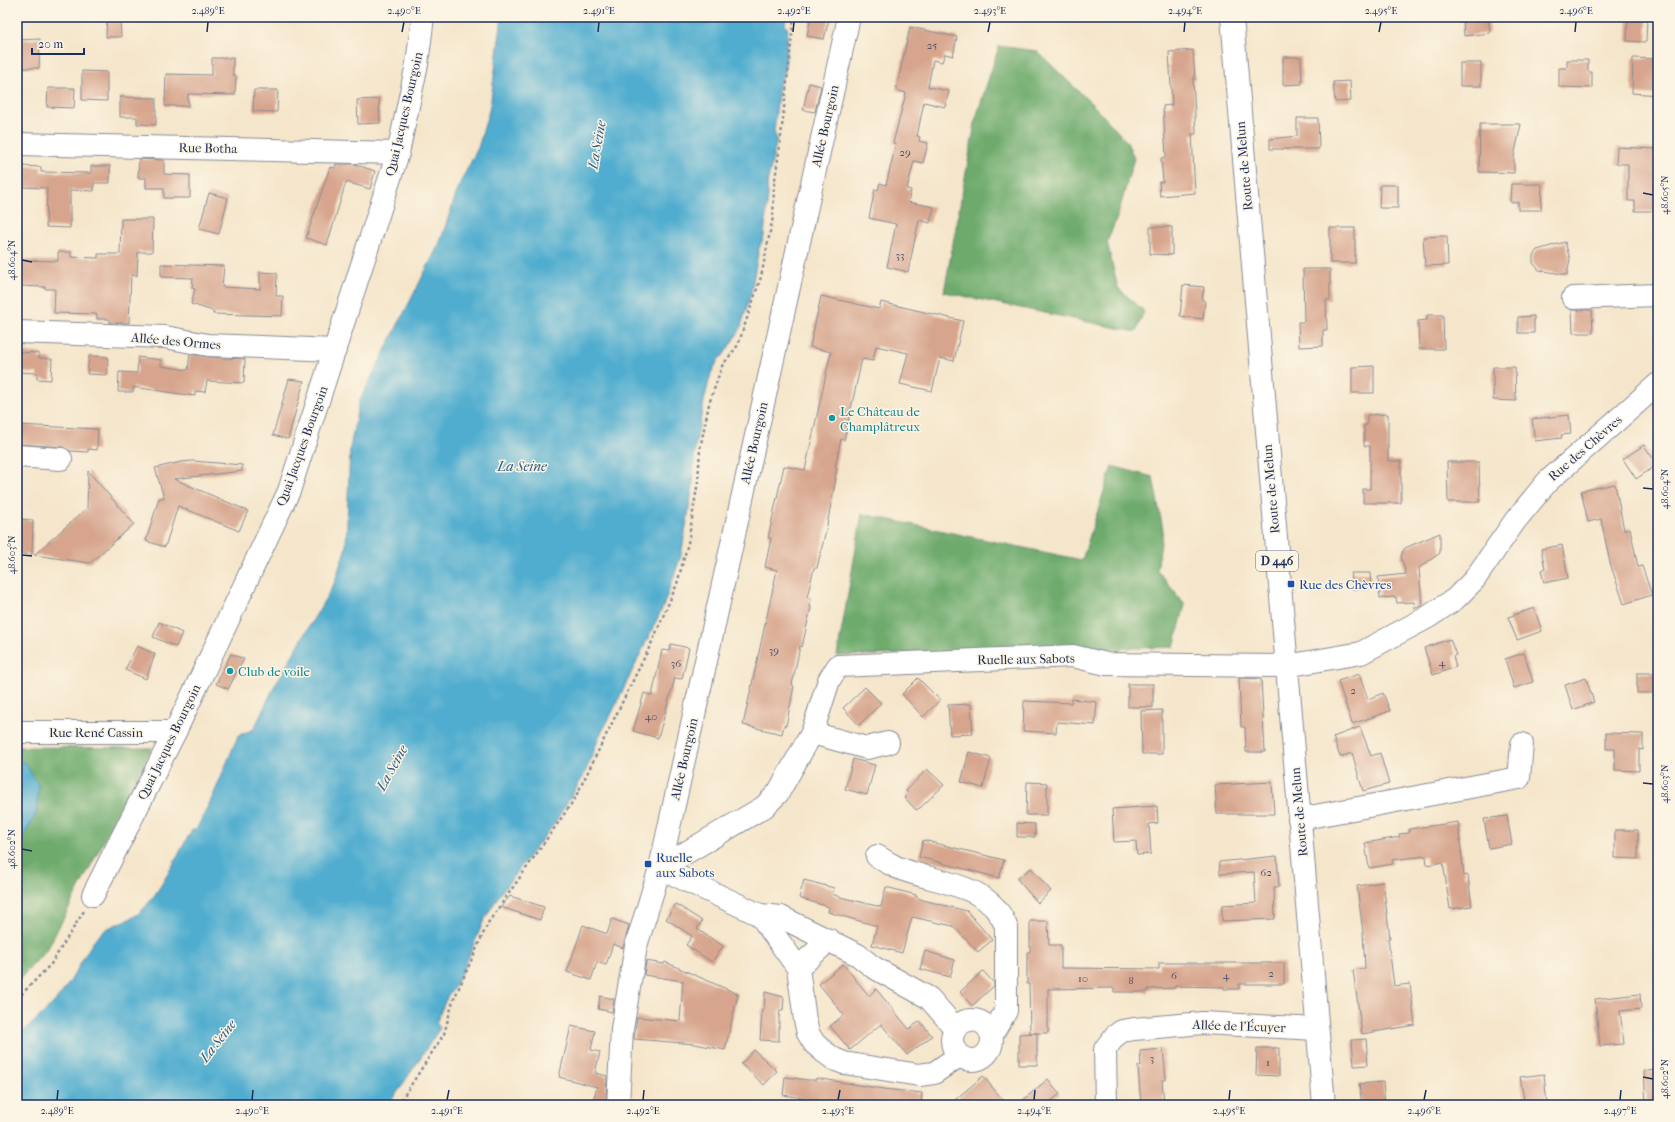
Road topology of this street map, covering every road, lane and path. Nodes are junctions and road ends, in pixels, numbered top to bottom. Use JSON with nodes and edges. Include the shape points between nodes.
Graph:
{"nodes":[{"id":1,"x":423,"y":17,"type":"edge"},
{"id":2,"x":794,"y":17,"type":"edge"},
{"id":3,"x":849,"y":17,"type":"edge"},
{"id":4,"x":1232,"y":17,"type":"edge"},
{"id":5,"x":17,"y":144,"type":"edge"},
{"id":6,"x":398,"y":152,"type":"junction"},
{"id":7,"x":1658,"y":295,"type":"edge"},
{"id":8,"x":1573,"y":298,"type":"dead end"},
{"id":9,"x":17,"y":332,"type":"edge"},
{"id":10,"x":335,"y":350,"type":"junction"},
{"id":11,"x":1658,"y":384,"type":"edge"},
{"id":12,"x":17,"y":456,"type":"edge"},
{"id":13,"x":61,"y":459,"type":"dead end"},
{"id":14,"x":1286,"y":666,"type":"junction"},
{"id":15,"x":17,"y":732,"type":"edge"},
{"id":16,"x":175,"y":732,"type":"junction"},
{"id":17,"x":812,"y":733,"type":"junction"},
{"id":18,"x":888,"y":743,"type":"dead end"},
{"id":19,"x":1522,"y":744,"type":"dead end"},
{"id":20,"x":1299,"y":819,"type":"junction"},
{"id":21,"x":877,"y":856,"type":"dead end"},
{"id":22,"x":660,"y":868,"type":"junction"},
{"id":23,"x":94,"y":895,"type":"joint"},
{"id":24,"x":760,"y":915,"type":"junction"},
{"id":25,"x":829,"y":940,"type":"junction"},
{"id":26,"x":798,"y":968,"type":"junction"},
{"id":27,"x":17,"y":999,"type":"edge"},
{"id":28,"x":956,"y":1028,"type":"junction"},
{"id":29,"x":1317,"y":1029,"type":"junction"},
{"id":30,"x":992,"y":1034,"type":"junction"},
{"id":31,"x":959,"y":1056,"type":"junction"},
{"id":32,"x":398,"y":1105,"type":"edge"},
{"id":33,"x":618,"y":1105,"type":"edge"},
{"id":34,"x":1106,"y":1105,"type":"edge"},
{"id":35,"x":1324,"y":1105,"type":"edge"}],
"edges":[{"from":1,"to":6,"type":"street","name":"Quai Jacques Bourgoin","via":[[417,64]]},
{"from":2,"to":32,"type":"path","via":[[774,186],[773,217],[761,277],[738,345],[722,366],[709,404],[700,448],[698,481],[688,543],[677,584],[574,800],[488,923],[453,1001],[444,1034]]},
{"from":3,"to":22,"type":"street","name":"Allée Bourgoin"},
{"from":4,"to":14,"type":"street","name":"Route de Melun","number":"D 446"},
{"from":5,"to":6,"type":"street","name":"Rue Botha"},
{"from":6,"to":10,"type":"street","name":"Quai Jacques Bourgoin"},
{"from":7,"to":8,"type":"street"},
{"from":9,"to":10,"type":"street","name":"Allée des Ormes","via":[[165,337],[208,345]]},
{"from":10,"to":16,"type":"street","name":"Quai Jacques Bourgoin","via":[[289,491]]},
{"from":11,"to":14,"type":"street","name":"Rue des Chèvres","via":[[1547,482],[1515,521],[1474,580],[1455,600],[1361,653]]},
{"from":12,"to":13,"type":"street"},
{"from":14,"to":17,"type":"street","name":"Ruelle aux Sabots","via":[[1106,664],[1073,656],[838,666],[829,680]]},
{"from":14,"to":20,"type":"street","name":"Route de Melun","number":"D 446"},
{"from":15,"to":16,"type":"street","name":"Rue René Cassin"},
{"from":16,"to":23,"type":"street","name":"Quai Jacques Bourgoin"},
{"from":17,"to":18,"type":"street","via":[[867,748]]},
{"from":17,"to":22,"type":"street","name":"Ruelle aux Sabots","via":[[778,793],[764,807]]},
{"from":19,"to":20,"type":"street","via":[[1519,778]]},
{"from":20,"to":29,"type":"street","name":"Route de Melun","number":"D 446"},
{"from":21,"to":30,"type":"street","via":[[896,867],[972,890],[1001,913],[1006,926],[1006,1011]]},
{"from":22,"to":24,"type":"street"},
{"from":22,"to":33,"type":"street","name":"Allée Bourgoin","via":[[636,946],[622,1029]]},
{"from":23,"to":27,"type":"path","via":[[51,964]]},
{"from":24,"to":25,"type":"street","via":[[781,916]]},
{"from":24,"to":26,"type":"street"},
{"from":25,"to":26,"type":"street"},
{"from":25,"to":28,"type":"street","via":[[858,954],[873,968],[929,998]]},
{"from":26,"to":31,"type":"street","via":[[808,1034],[814,1043],[834,1059],[844,1063],[919,1075],[934,1073]]},
{"from":28,"to":30,"type":"street","via":[[965,1020],[978,1021],[984,1023]]},
{"from":28,"to":31,"type":"street","via":[[952,1034],[952,1046]]},
{"from":29,"to":34,"type":"street","name":"Allée de l'Écuyer","via":[[1203,1023],[1122,1031],[1105,1049]]},
{"from":29,"to":35,"type":"street","name":"Route de Melun","number":"D 446"},
{"from":30,"to":31,"type":"street","via":[[992,1047],[984,1057],[971,1060]]}]}
